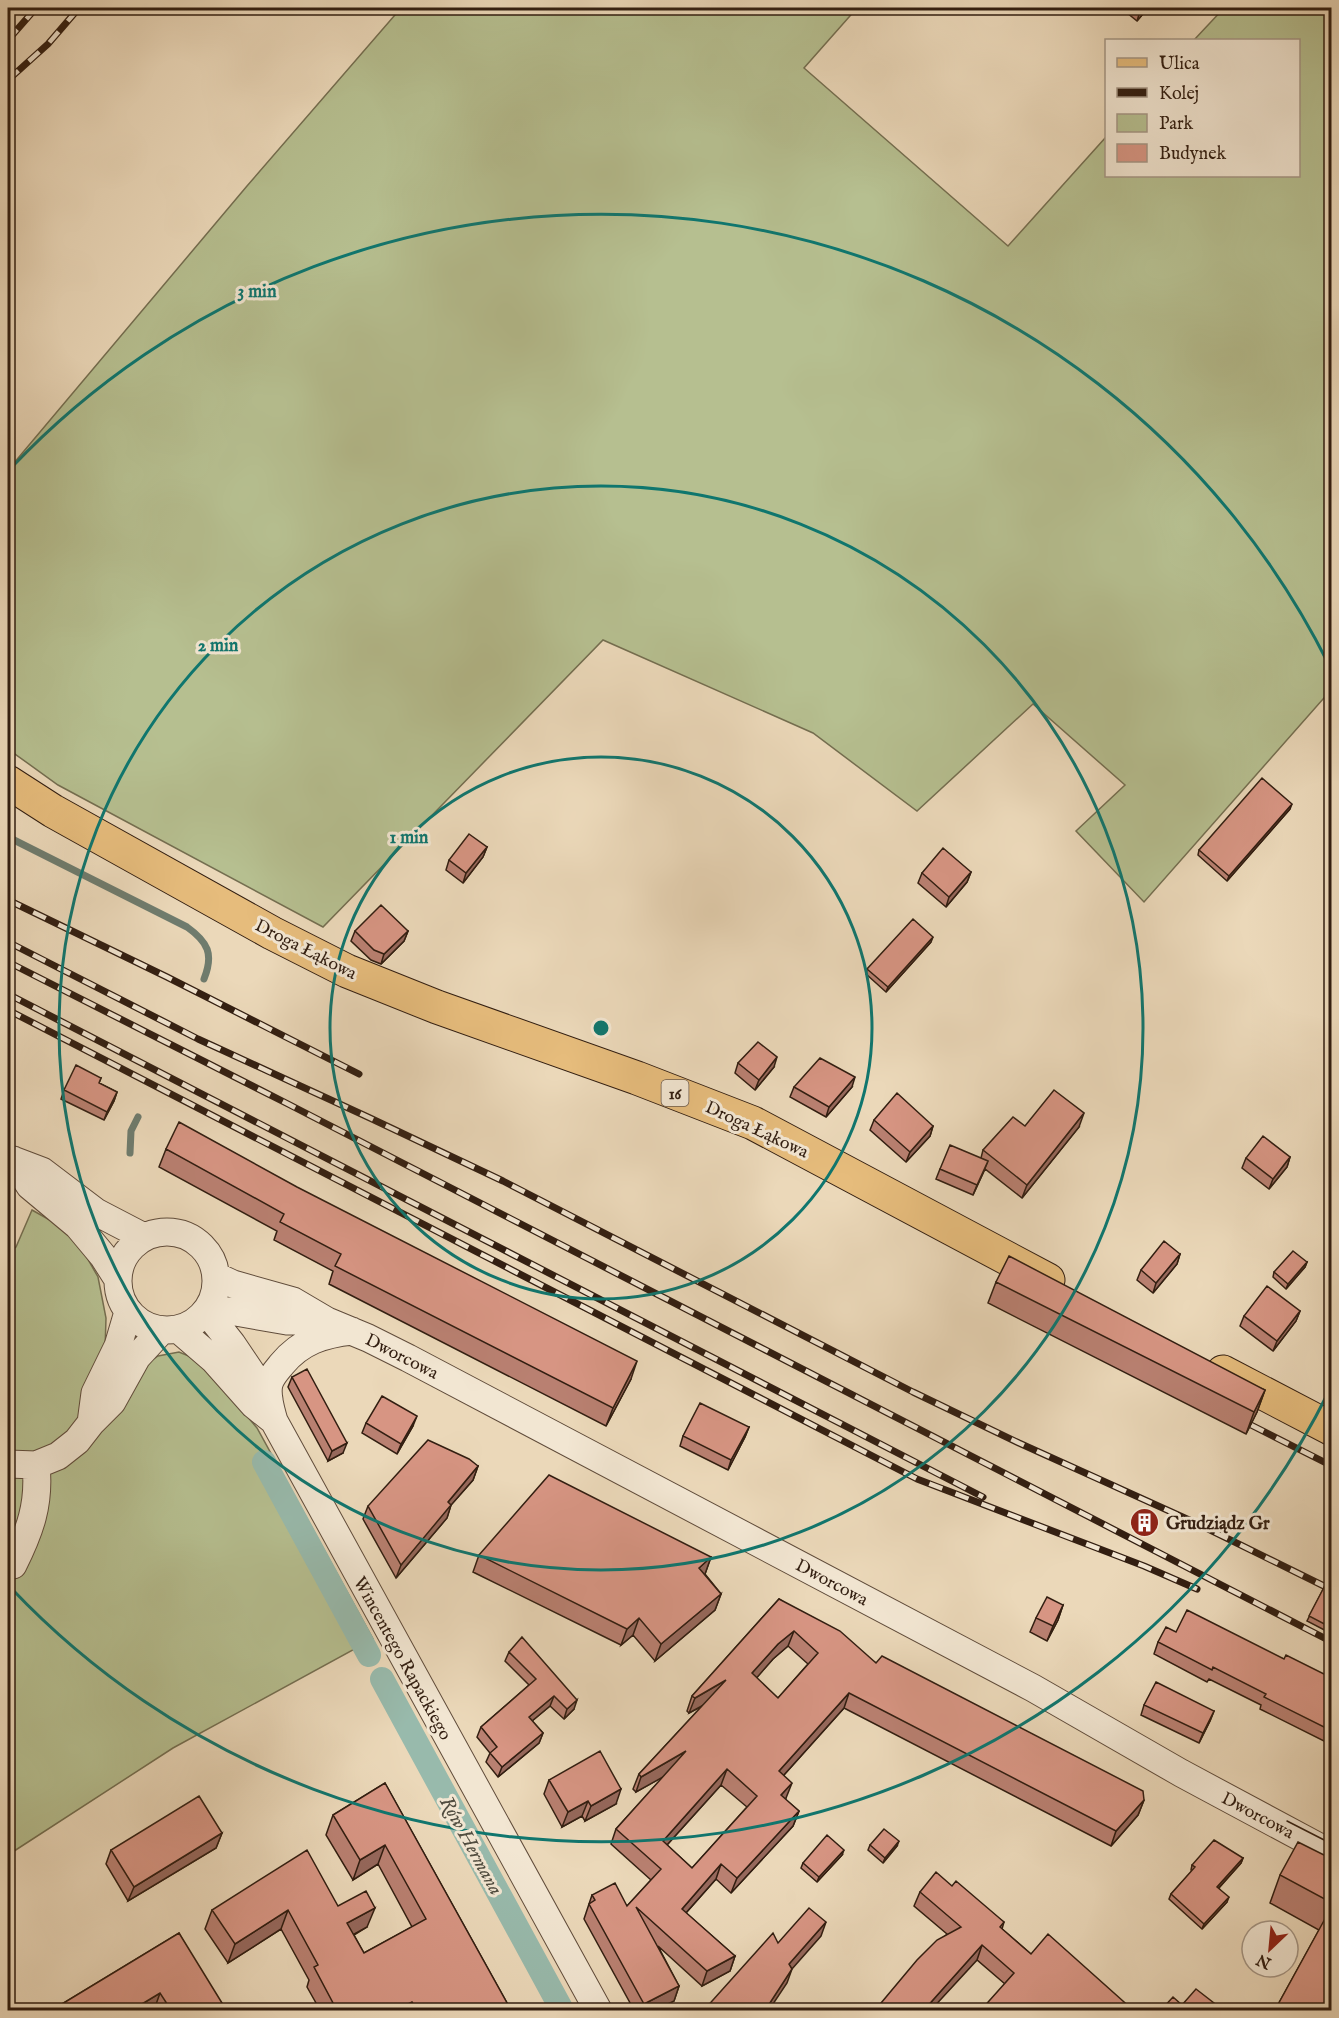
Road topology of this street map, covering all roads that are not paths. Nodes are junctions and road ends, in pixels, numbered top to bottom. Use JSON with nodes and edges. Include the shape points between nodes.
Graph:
{"nodes":[{"id":1,"x":8,"y":782,"type":"edge"},
{"id":2,"x":144,"y":1237,"type":"junction"},
{"id":3,"x":216,"y":1276,"type":"junction"},
{"id":4,"x":117,"y":1278,"type":"junction"},
{"id":5,"x":1076,"y":1294,"type":"edge"},
{"id":6,"x":206,"y":1311,"type":"junction"},
{"id":7,"x":128,"y":1312,"type":"junction"},
{"id":8,"x":327,"y":1321,"type":"junction"},
{"id":9,"x":170,"y":1329,"type":"junction"},
{"id":10,"x":352,"y":1331,"type":"junction"},
{"id":11,"x":1198,"y":1359,"type":"edge"},
{"id":12,"x":271,"y":1410,"type":"junction"},
{"id":13,"x":92,"y":1423,"type":"junction"},
{"id":14,"x":1332,"y":1430,"type":"edge"},
{"id":15,"x":8,"y":1464,"type":"edge"},
{"id":16,"x":36,"y":1465,"type":"junction"},
{"id":17,"x":13,"y":1565,"type":"dead end"},
{"id":18,"x":1332,"y":1854,"type":"edge"},
{"id":19,"x":598,"y":2010,"type":"edge"}],
"edges":[{"from":1,"to":5,"type":"main road","name":"Droga Łąkowa","number":"16","via":[[53,811],[346,971],[753,1123]]},
{"from":2,"to":3,"type":"street","via":[[170,1231],[186,1235],[211,1258]]},
{"from":2,"to":4,"type":"street","via":[[126,1253]]},
{"from":2,"to":4,"type":"street","via":[[96,1212],[42,1171],[13,1160],[30,1186],[78,1226]]},
{"from":3,"to":6,"type":"street","via":[[216,1292]]},
{"from":3,"to":8,"type":"street","name":"Dworcowa","via":[[293,1301]]},
{"from":4,"to":7,"type":"street","via":[[120,1298]]},
{"from":6,"to":8,"type":"street","name":"Dworcowa","via":[[287,1321]]},
{"from":6,"to":9,"type":"street","via":[[185,1328]]},
{"from":6,"to":12,"type":"street","name":"Wincentego Rapackiego","via":[[232,1344]]},
{"from":7,"to":9,"type":"street","via":[[139,1323],[154,1329]]},
{"from":7,"to":13,"type":"street","via":[[118,1347],[95,1393]]},
{"from":8,"to":10,"type":"street","name":"Dworcowa"},
{"from":9,"to":12,"type":"street","name":"Wincentego Rapackiego","via":[[214,1360],[254,1405]]},
{"from":9,"to":13,"type":"street","via":[[137,1357],[112,1402]]},
{"from":10,"to":12,"type":"street","via":[[327,1334],[289,1355],[269,1384]]},
{"from":10,"to":18,"type":"street","name":"Dworcowa","via":[[1023,1683]]},
{"from":11,"to":14,"type":"main road"},
{"from":12,"to":19,"type":"street","name":"Wincentego Rapackiego"},
{"from":13,"to":16,"type":"street","via":[[58,1456]]},
{"from":15,"to":16,"type":"street"},
{"from":16,"to":17,"type":"street","via":[[34,1514]]}]}
